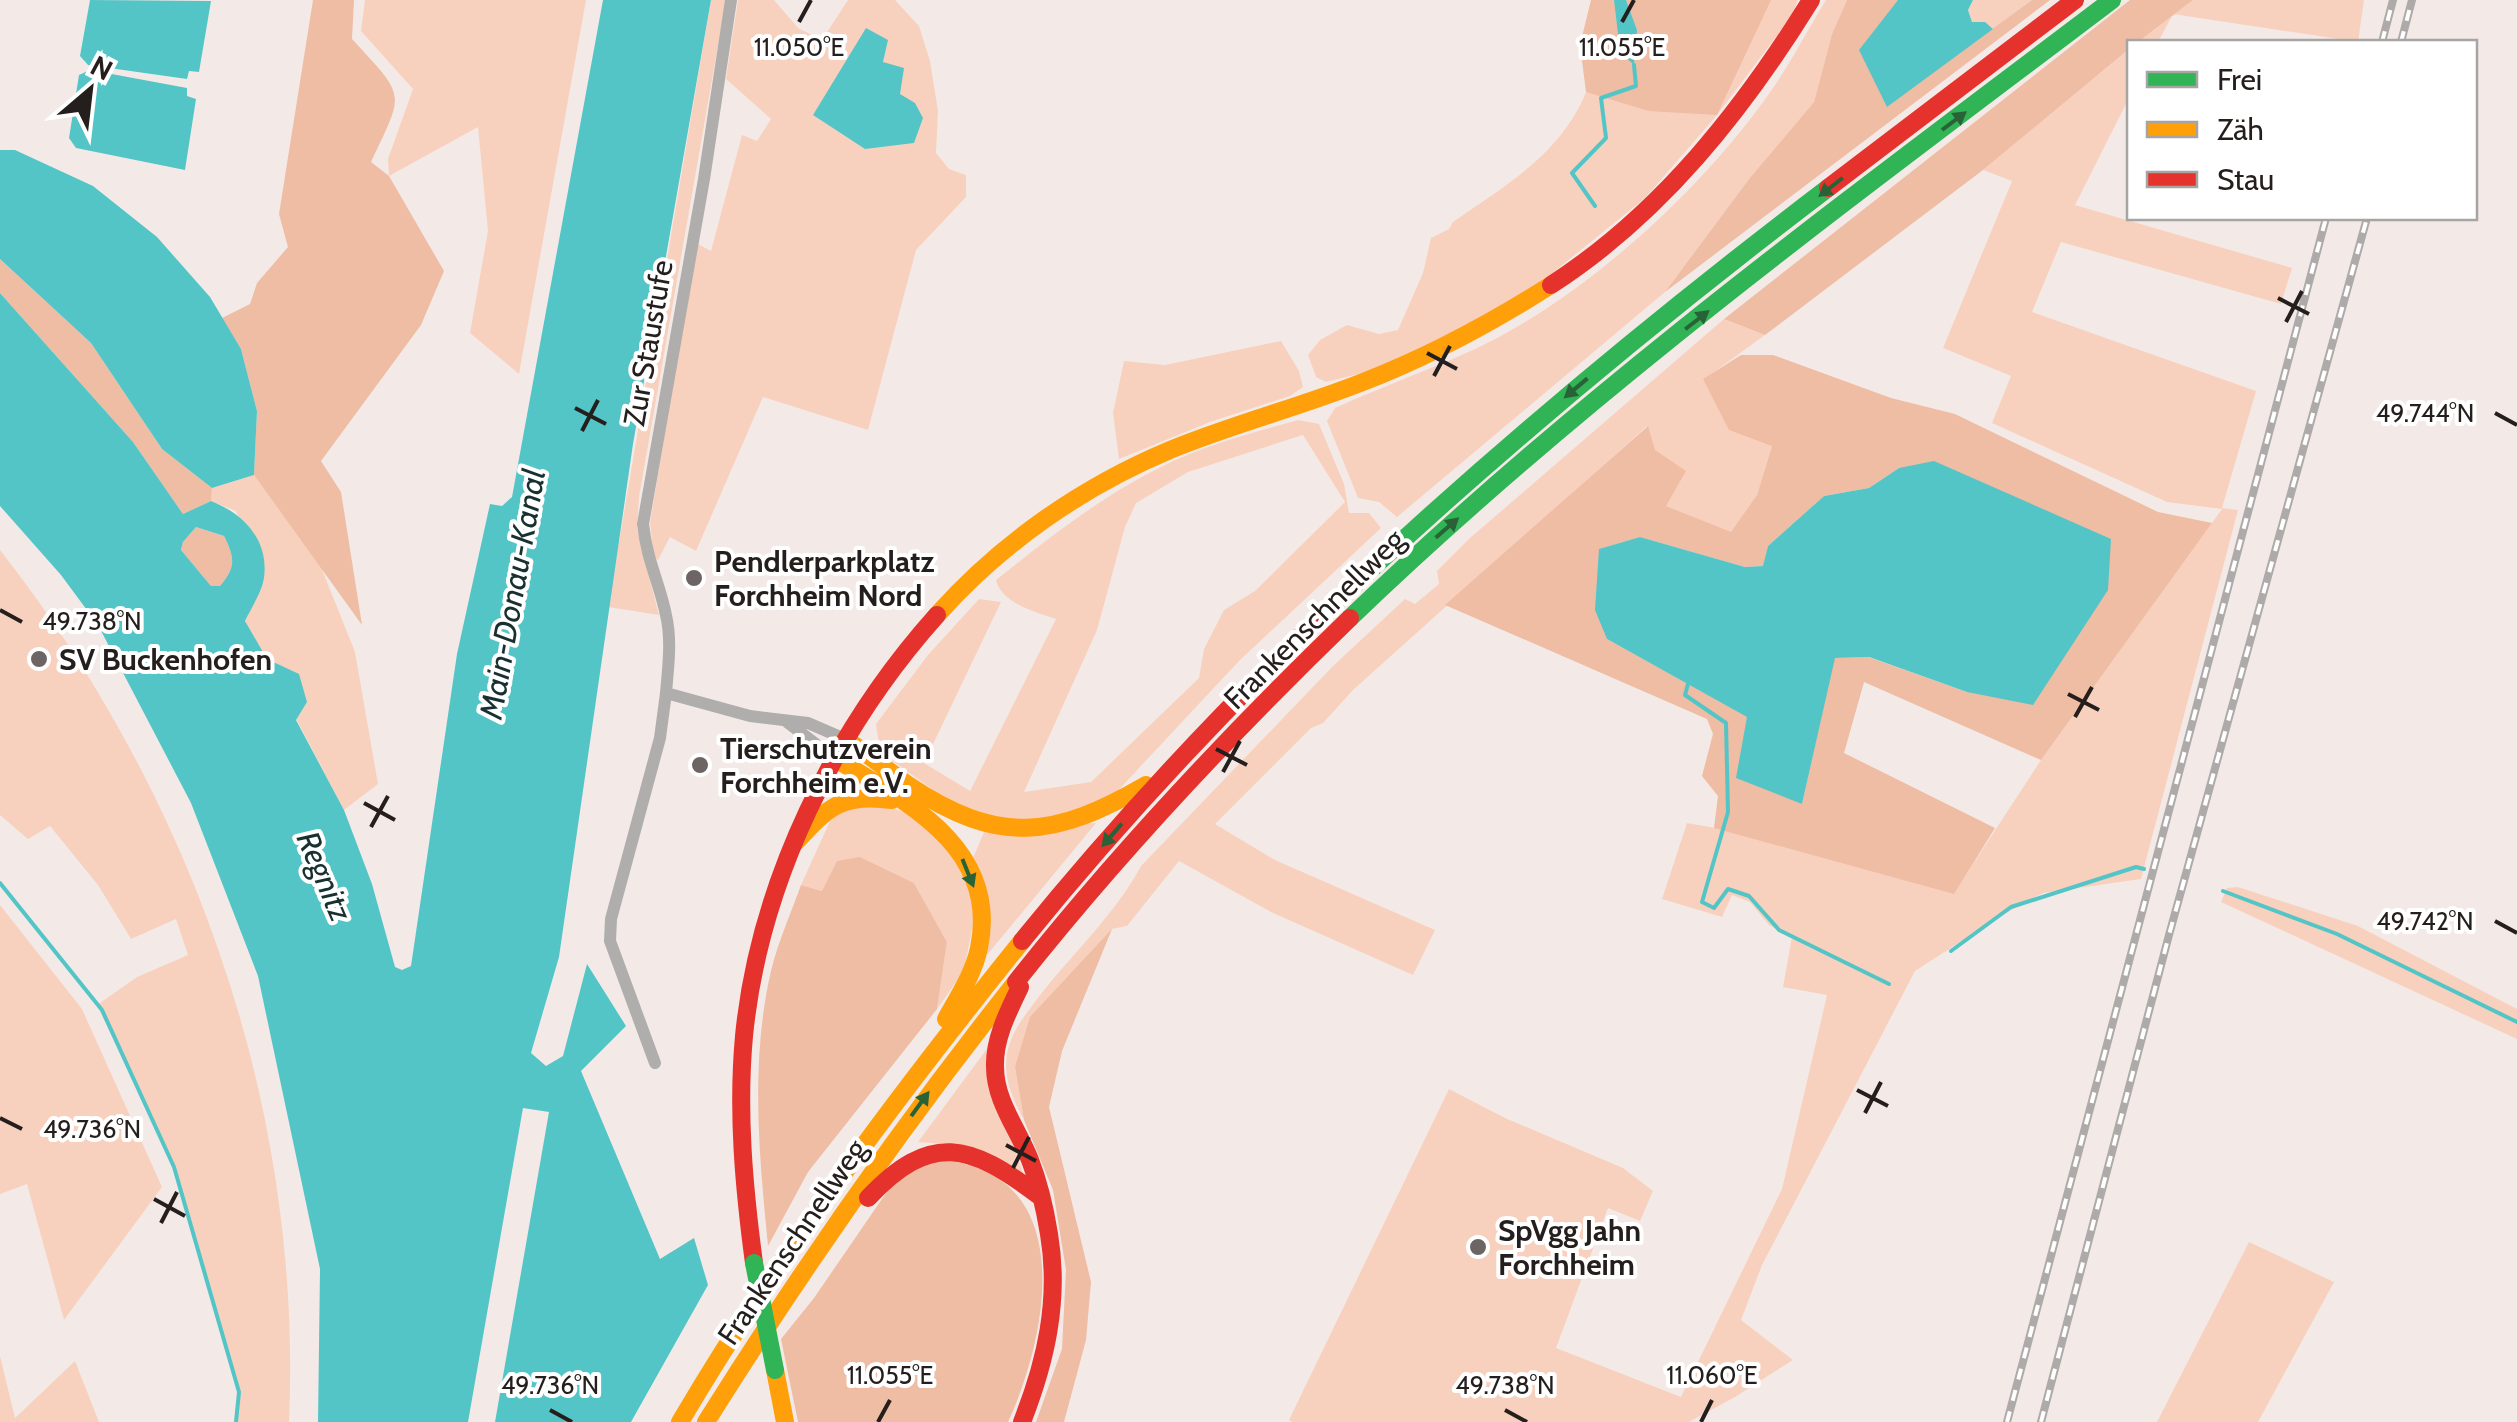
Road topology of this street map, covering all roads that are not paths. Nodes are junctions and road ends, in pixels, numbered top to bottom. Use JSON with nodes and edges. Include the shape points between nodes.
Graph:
{"nodes":[{"id":1,"x":731,"y":0,"type":"edge"},
{"id":2,"x":1811,"y":0,"type":"edge"},
{"id":3,"x":2075,"y":0,"type":"edge"},
{"id":4,"x":2112,"y":0,"type":"edge"},
{"id":5,"x":666,"y":693,"type":"junction"},
{"id":6,"x":787,"y":722,"type":"junction"},
{"id":7,"x":845,"y":739,"type":"junction"},
{"id":8,"x":834,"y":758,"type":"junction"},
{"id":9,"x":1178,"y":764,"type":"junction"},
{"id":10,"x":905,"y":802,"type":"junction"},
{"id":11,"x":796,"y":842,"type":"junction"},
{"id":12,"x":1038,"y":953,"type":"junction"},
{"id":13,"x":925,"y":1061,"type":"junction"},
{"id":14,"x":655,"y":1063,"type":"dead end"},
{"id":15,"x":1038,"y":1195,"type":"junction"},
{"id":16,"x":843,"y":1212,"type":"junction"},
{"id":17,"x":680,"y":1422,"type":"edge"},
{"id":18,"x":706,"y":1422,"type":"edge"},
{"id":19,"x":786,"y":1422,"type":"edge"},
{"id":20,"x":1022,"y":1422,"type":"edge"}],
"edges":[{"from":1,"to":5,"type":"street","name":"Zur Staustufe","via":[[643,524],[646,558],[666,616]]},
{"from":2,"to":7,"type":"main road","via":[[1732,121],[1605,248],[1462,340],[1165,452],[1059,510],[921,630]]},
{"from":3,"to":9,"type":"main road","name":"Frankenschnellweg","one_way":true,"via":[[1527,428],[1388,551]]},
{"from":12,"to":4,"type":"main road","name":"Frankenschnellweg","one_way":true,"via":[[1149,825],[1400,569],[1629,374]]},
{"from":5,"to":6,"type":"street"},
{"from":5,"to":14,"type":"street","name":"Zur Staustufe","via":[[610,942]]},
{"from":6,"to":7,"type":"street"},
{"from":6,"to":8,"type":"street"},
{"from":7,"to":8,"type":"main road"},
{"from":7,"to":9,"type":"main road","via":[[920,792],[993,828],[1059,827],[1090,818]]},
{"from":8,"to":10,"type":"main road"},
{"from":8,"to":11,"type":"main road"},
{"from":9,"to":13,"type":"main road","name":"Frankenschnellweg","one_way":true,"via":[[1021,940]]},
{"from":10,"to":11,"type":"main road","via":[[844,798]]},
{"from":10,"to":13,"type":"main road","one_way":true,"via":[[934,822],[964,859],[981,928],[970,972]]},
{"from":11,"to":19,"type":"main road","bridge":true,"via":[[772,903],[744,1038],[743,1166],[754,1263]]},
{"from":12,"to":15,"type":"main road","via":[[1003,1028],[994,1074]]},
{"from":16,"to":12,"type":"main road","name":"Frankenschnellweg","one_way":true},
{"from":13,"to":17,"type":"main road","name":"Frankenschnellweg","via":[[808,1224]]},
{"from":15,"to":16,"type":"main road","via":[[986,1159],[938,1152],[892,1172],[866,1200]]},
{"from":15,"to":20,"type":"main road","via":[[1052,1250],[1052,1317]]},
{"from":16,"to":18,"type":"main road","name":"Frankenschnellweg"}]}
